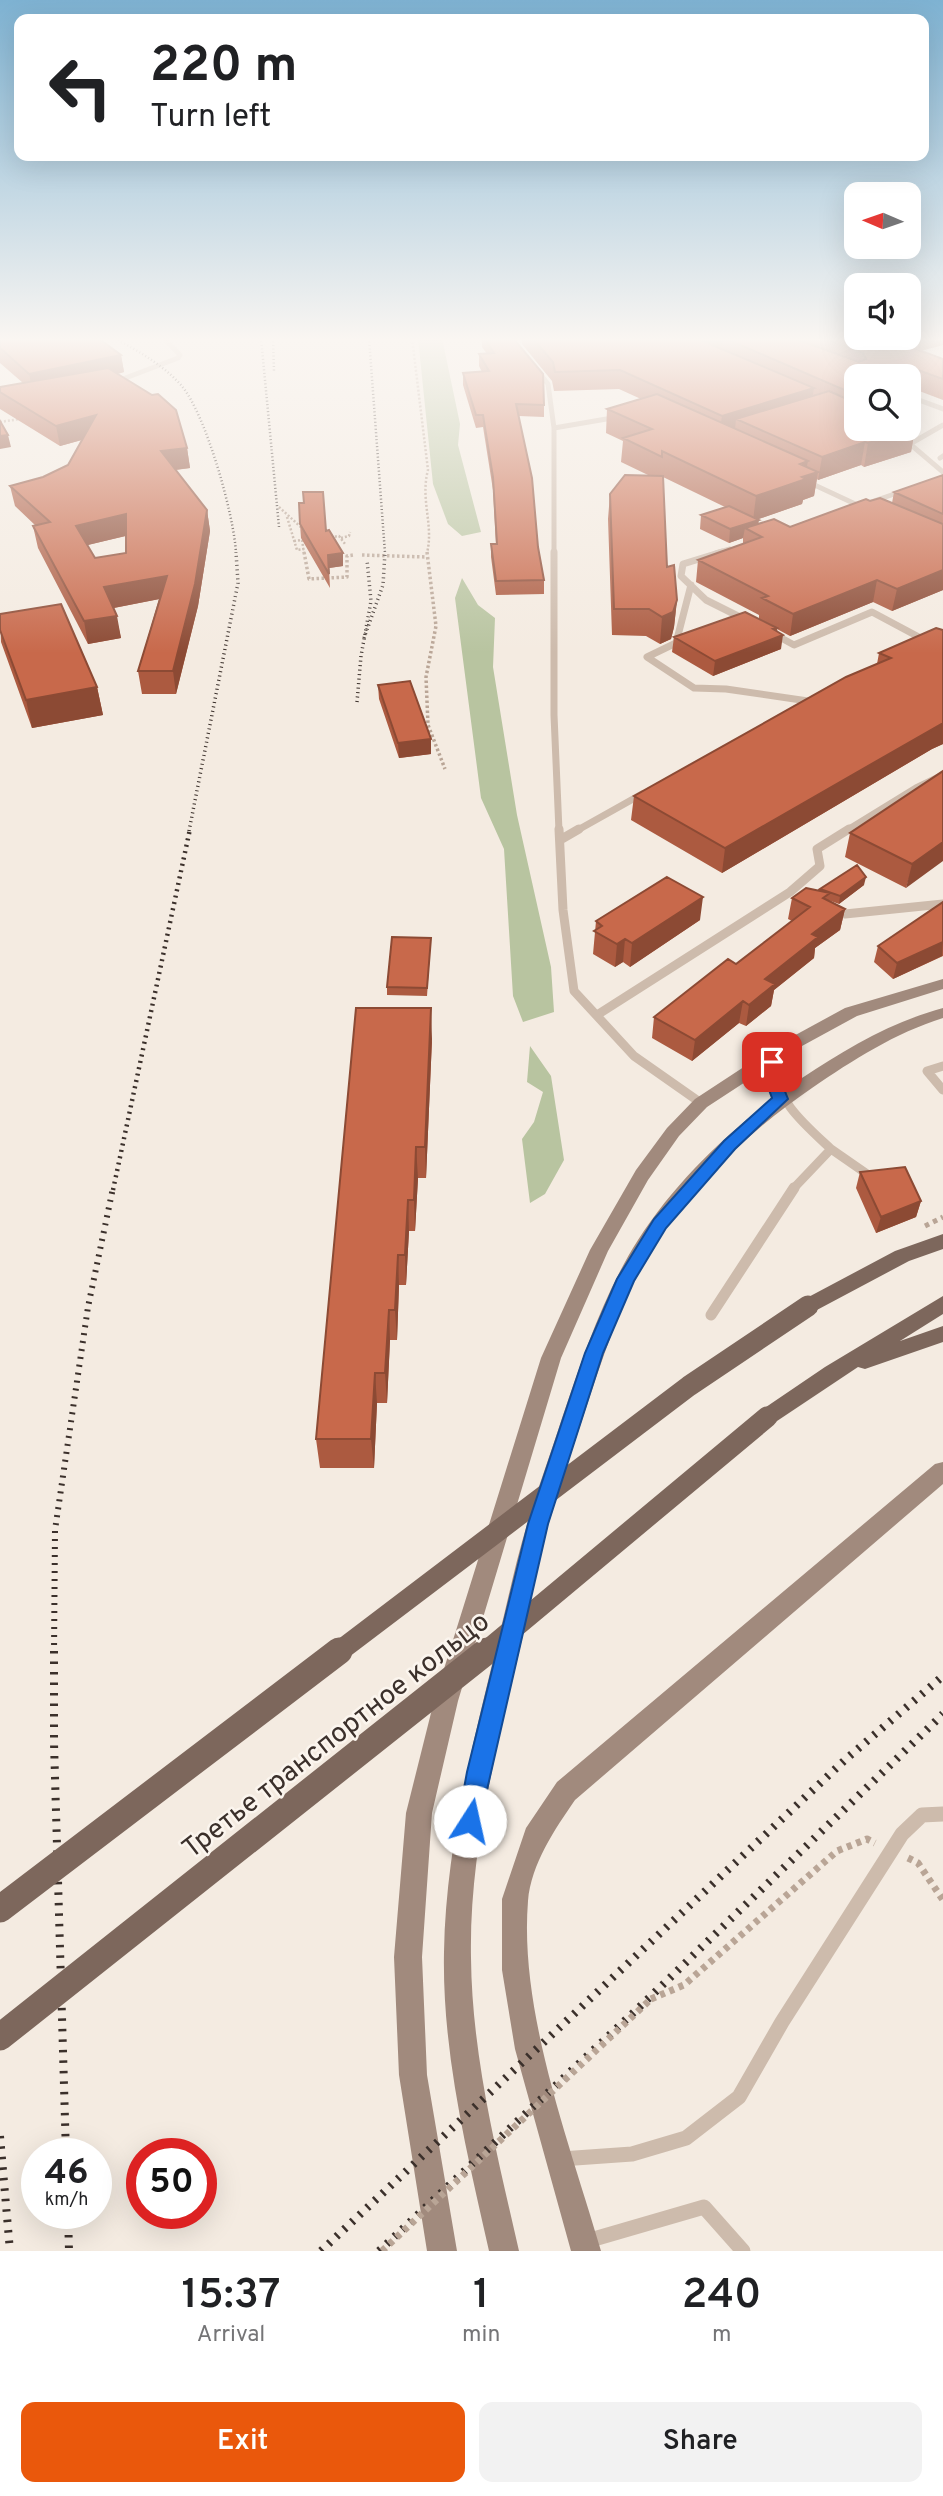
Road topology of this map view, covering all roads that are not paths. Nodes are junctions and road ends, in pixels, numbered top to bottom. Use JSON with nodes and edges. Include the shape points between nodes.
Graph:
{"nodes":[{"id":1,"x":554,"y":443,"type":"edge"},
{"id":2,"x":910,"y":444,"type":"edge"},
{"id":3,"x":943,"y":472,"type":"edge"},
{"id":4,"x":801,"y":479,"type":"edge"},
{"id":5,"x":919,"y":485,"type":"edge"},
{"id":6,"x":860,"y":506,"type":"junction"},
{"id":7,"x":847,"y":510,"type":"edge"},
{"id":8,"x":872,"y":512,"type":"edge"},
{"id":9,"x":734,"y":548,"type":"edge"},
{"id":10,"x":691,"y":585,"type":"junction"},
{"id":11,"x":933,"y":634,"type":"edge"},
{"id":12,"x":923,"y":639,"type":"junction"},
{"id":13,"x":912,"y":645,"type":"edge"},
{"id":14,"x":943,"y":650,"type":"edge"},
{"id":15,"x":820,"y":695,"type":"edge"},
{"id":16,"x":808,"y":701,"type":"junction"},
{"id":17,"x":797,"y":707,"type":"edge"},
{"id":18,"x":943,"y":775,"type":"edge"},
{"id":19,"x":651,"y":789,"type":"edge"},
{"id":20,"x":560,"y":840,"type":"junction"},
{"id":21,"x":796,"y":902,"type":"edge"},
{"id":22,"x":943,"y":904,"type":"edge"},
{"id":23,"x":821,"y":905,"type":"edge"},
{"id":24,"x":768,"y":906,"type":"junction"},
{"id":25,"x":940,"y":986,"type":"edge"},
{"id":26,"x":943,"y":1013,"type":"edge"},
{"id":27,"x":597,"y":1015,"type":"junction"},
{"id":28,"x":785,"y":1048,"type":"junction"},
{"id":29,"x":943,"y":1066,"type":"edge"},
{"id":30,"x":943,"y":1090,"type":"edge"},
{"id":31,"x":780,"y":1099,"type":"junction"},
{"id":32,"x":701,"y":1103,"type":"junction"},
{"id":33,"x":831,"y":1149,"type":"junction"},
{"id":34,"x":867,"y":1174,"type":"edge"},
{"id":35,"x":943,"y":1234,"type":"edge"},
{"id":36,"x":943,"y":1241,"type":"edge"},
{"id":37,"x":902,"y":1256,"type":"junction"},
{"id":38,"x":943,"y":1304,"type":"edge"},
{"id":39,"x":711,"y":1315,"type":"dead end"},
{"id":40,"x":943,"y":1334,"type":"edge"},
{"id":41,"x":832,"y":1373,"type":"junction"},
{"id":42,"x":943,"y":1471,"type":"edge"},
{"id":43,"x":943,"y":1814,"type":"edge"},
{"id":44,"x":0,"y":1909,"type":"edge"},
{"id":45,"x":0,"y":2037,"type":"edge"},
{"id":46,"x":561,"y":2159,"type":"junction"},
{"id":47,"x":584,"y":2247,"type":"edge"},
{"id":48,"x":442,"y":2251,"type":"edge"},
{"id":49,"x":504,"y":2251,"type":"edge"},
{"id":50,"x":743,"y":2251,"type":"edge"}],
"edges":[{"from":1,"to":20,"type":"lane","via":[[554,715]]},
{"from":2,"to":3,"type":"lane"},
{"from":4,"to":6,"type":"lane"},
{"from":5,"to":6,"type":"lane"},
{"from":6,"to":7,"type":"lane"},
{"from":6,"to":8,"type":"lane"},
{"from":9,"to":10,"type":"lane","via":[[683,565],[681,576]]},
{"from":10,"to":12,"type":"lane","via":[[706,600],[794,645],[872,612]]},
{"from":10,"to":16,"type":"lane","via":[[676,643],[647,657],[694,688]]},
{"from":11,"to":12,"type":"lane"},
{"from":12,"to":13,"type":"lane"},
{"from":12,"to":14,"type":"lane"},
{"from":15,"to":16,"type":"lane"},
{"from":16,"to":17,"type":"lane"},
{"from":18,"to":24,"type":"lane","via":[[817,849],[820,866]]},
{"from":19,"to":20,"type":"lane"},
{"from":20,"to":27,"type":"lane","via":[[574,991]]},
{"from":21,"to":24,"type":"lane"},
{"from":22,"to":23,"type":"lane","via":[[845,914]]},
{"from":24,"to":27,"type":"lane"},
{"from":25,"to":28,"type":"main road","via":[[851,1012]]},
{"from":26,"to":31,"type":"main road","via":[[879,1039]]},
{"from":27,"to":32,"type":"lane","via":[[634,1056]]},
{"from":28,"to":31,"type":"lane","via":[[772,1062],[772,1079]]},
{"from":28,"to":32,"type":"main road"},
{"from":29,"to":30,"type":"lane","via":[[927,1071]]},
{"from":31,"to":33,"type":"lane"},
{"from":31,"to":49,"type":"main road","via":[[729,1145],[660,1223],[626,1279],[594,1353],[538,1524],[478,1772],[461,1870],[457,1955],[463,2045]]},
{"from":32,"to":48,"type":"main road","via":[[673,1132],[636,1186],[599,1250],[551,1358],[446,1701],[419,1813],[408,1957],[413,2075]]},
{"from":33,"to":34,"type":"lane"},
{"from":33,"to":39,"type":"lane","via":[[789,1193]]},
{"from":35,"to":37,"type":"main road"},
{"from":36,"to":37,"type":"main road"},
{"from":37,"to":44,"type":"main road","bridge":true,"via":[[808,1306],[689,1386]]},
{"from":38,"to":41,"type":"main road","name":"Третье транспортное кольцо"},
{"from":40,"to":41,"type":"main road"},
{"from":41,"to":45,"type":"main road","name":"Третье транспортное кольцо","bridge":true,"via":[[767,1418],[496,1644]]},
{"from":42,"to":46,"type":"main road","via":[[566,1791],[535,1837],[516,1899],[516,1970],[529,2049]]},
{"from":43,"to":46,"type":"lane","via":[[922,1815],[902,1835],[739,2097],[686,2138],[632,2154]]},
{"from":46,"to":47,"type":"main road"},
{"from":47,"to":50,"type":"lane","via":[[704,2207]]}]}
